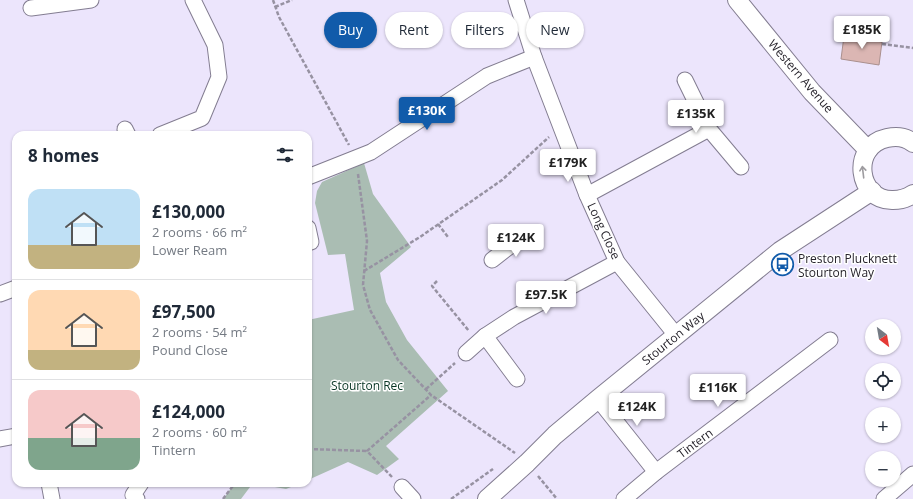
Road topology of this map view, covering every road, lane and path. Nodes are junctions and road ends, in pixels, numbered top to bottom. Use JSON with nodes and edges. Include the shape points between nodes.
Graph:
{"nodes":[{"id":1,"x":91,"y":0,"type":"edge"},
{"id":2,"x":193,"y":0,"type":"edge"},
{"id":3,"x":273,"y":0,"type":"edge"},
{"id":4,"x":292,"y":0,"type":"edge"},
{"id":5,"x":516,"y":0,"type":"edge"},
{"id":6,"x":738,"y":0,"type":"edge"},
{"id":7,"x":275,"y":7,"type":"junction"},
{"id":8,"x":31,"y":8,"type":"dead end"},
{"id":9,"x":882,"y":44,"type":"dead end"},
{"id":10,"x":913,"y":48,"type":"edge"},
{"id":11,"x":534,"y":57,"type":"junction"},
{"id":12,"x":685,"y":80,"type":"dead end"},
{"id":13,"x":561,"y":126,"type":"junction"},
{"id":14,"x":709,"y":129,"type":"junction"},
{"id":15,"x":170,"y":131,"type":"edge"},
{"id":16,"x":913,"y":143,"type":"edge"},
{"id":17,"x":868,"y":150,"type":"junction"},
{"id":18,"x":356,"y":158,"type":"junction"},
{"id":19,"x":741,"y":167,"type":"dead end"},
{"id":20,"x":312,"y":175,"type":"edge"},
{"id":21,"x":872,"y":192,"type":"junction"},
{"id":22,"x":913,"y":194,"type":"edge"},
{"id":23,"x":587,"y":195,"type":"junction"},
{"id":24,"x":438,"y":224,"type":"junction"},
{"id":25,"x":523,"y":236,"type":"dead end"},
{"id":26,"x":448,"y":238,"type":"dead end"},
{"id":27,"x":492,"y":260,"type":"dead end"},
{"id":28,"x":617,"y":262,"type":"junction"},
{"id":29,"x":364,"y":271,"type":"junction"},
{"id":30,"x":437,"y":281,"type":"dead end"},
{"id":31,"x":12,"y":290,"type":"edge"},
{"id":32,"x":0,"y":294,"type":"edge"},
{"id":33,"x":676,"y":335,"type":"junction"},
{"id":34,"x":482,"y":339,"type":"junction"},
{"id":35,"x":830,"y":340,"type":"dead end"},
{"id":36,"x":466,"y":353,"type":"joint"},
{"id":37,"x":517,"y":379,"type":"dead end"},
{"id":38,"x":426,"y":389,"type":"junction"},
{"id":39,"x":431,"y":395,"type":"junction"},
{"id":40,"x":598,"y":399,"type":"junction"},
{"id":41,"x":12,"y":437,"type":"edge"},
{"id":42,"x":0,"y":439,"type":"edge"},
{"id":43,"x":312,"y":449,"type":"edge"},
{"id":44,"x":366,"y":451,"type":"junction"},
{"id":45,"x":526,"y":463,"type":"junction"},
{"id":46,"x":496,"y":467,"type":"dead end"},
{"id":47,"x":656,"y":472,"type":"junction"},
{"id":48,"x":911,"y":480,"type":"edge"},
{"id":49,"x":50,"y":487,"type":"edge"},
{"id":50,"x":232,"y":487,"type":"edge"},
{"id":51,"x":402,"y":487,"type":"joint"},
{"id":52,"x":52,"y":499,"type":"edge"},
{"id":53,"x":223,"y":499,"type":"edge"},
{"id":54,"x":413,"y":499,"type":"edge"},
{"id":55,"x":451,"y":499,"type":"edge"},
{"id":56,"x":487,"y":499,"type":"edge"},
{"id":57,"x":557,"y":499,"type":"edge"},
{"id":58,"x":624,"y":499,"type":"edge"},
{"id":59,"x":884,"y":499,"type":"edge"}],
"edges":[{"from":1,"to":8,"type":"street"},
{"from":2,"to":15,"type":"street","via":[[215,45],[218,77],[202,118]]},
{"from":3,"to":7,"type":"path"},
{"from":4,"to":7,"type":"path"},
{"from":5,"to":11,"type":"street","name":"Long Close"},
{"from":6,"to":17,"type":"street","name":"Western Avenue","via":[[812,92]]},
{"from":7,"to":18,"type":"path"},
{"from":9,"to":10,"type":"path"},
{"from":11,"to":13,"type":"street","name":"Long Close"},
{"from":11,"to":18,"type":"street","via":[[487,76],[371,152]]},
{"from":12,"to":14,"type":"street"},
{"from":13,"to":23,"type":"street","name":"Long Close"},
{"from":13,"to":24,"type":"path","via":[[502,180]]},
{"from":14,"to":19,"type":"street"},
{"from":14,"to":23,"type":"street"},
{"from":16,"to":17,"type":"street","via":[[892,137],[874,143]]},
{"from":21,"to":17,"type":"street","one_way":true,"via":[[866,184],[862,167]]},
{"from":18,"to":20,"type":"street"},
{"from":18,"to":29,"type":"path","via":[[367,241]]},
{"from":21,"to":22,"type":"street","via":[[890,200],[900,200]]},
{"from":21,"to":33,"type":"street","name":"Stourton Way","via":[[780,251]]},
{"from":23,"to":28,"type":"street","name":"Long Close"},
{"from":24,"to":26,"type":"path"},
{"from":24,"to":29,"type":"path"},
{"from":25,"to":27,"type":"street"},
{"from":28,"to":33,"type":"street","name":"Long Close"},
{"from":28,"to":34,"type":"street","via":[[514,317]]},
{"from":29,"to":38,"type":"path","via":[[363,285],[370,310],[398,360]]},
{"from":30,"to":34,"type":"path","via":[[432,286]]},
{"from":31,"to":32,"type":"street"},
{"from":33,"to":40,"type":"street","name":"Stourton Way"},
{"from":34,"to":36,"type":"street"},
{"from":34,"to":37,"type":"street"},
{"from":35,"to":47,"type":"street","name":"Tintern"},
{"from":36,"to":38,"type":"path"},
{"from":38,"to":39,"type":"path"},
{"from":39,"to":44,"type":"path"},
{"from":39,"to":45,"type":"path"},
{"from":40,"to":45,"type":"street","name":"Stourton Way"},
{"from":40,"to":47,"type":"street"},
{"from":41,"to":42,"type":"street"},
{"from":43,"to":44,"type":"path"},
{"from":44,"to":51,"type":"path"},
{"from":45,"to":56,"type":"street","name":"Stourton Way"},
{"from":45,"to":57,"type":"path"},
{"from":46,"to":55,"type":"path"},
{"from":47,"to":58,"type":"street","name":"Tintern"},
{"from":48,"to":59,"type":"street"},
{"from":49,"to":52,"type":"street"},
{"from":50,"to":53,"type":"path"},
{"from":51,"to":54,"type":"street"}]}
